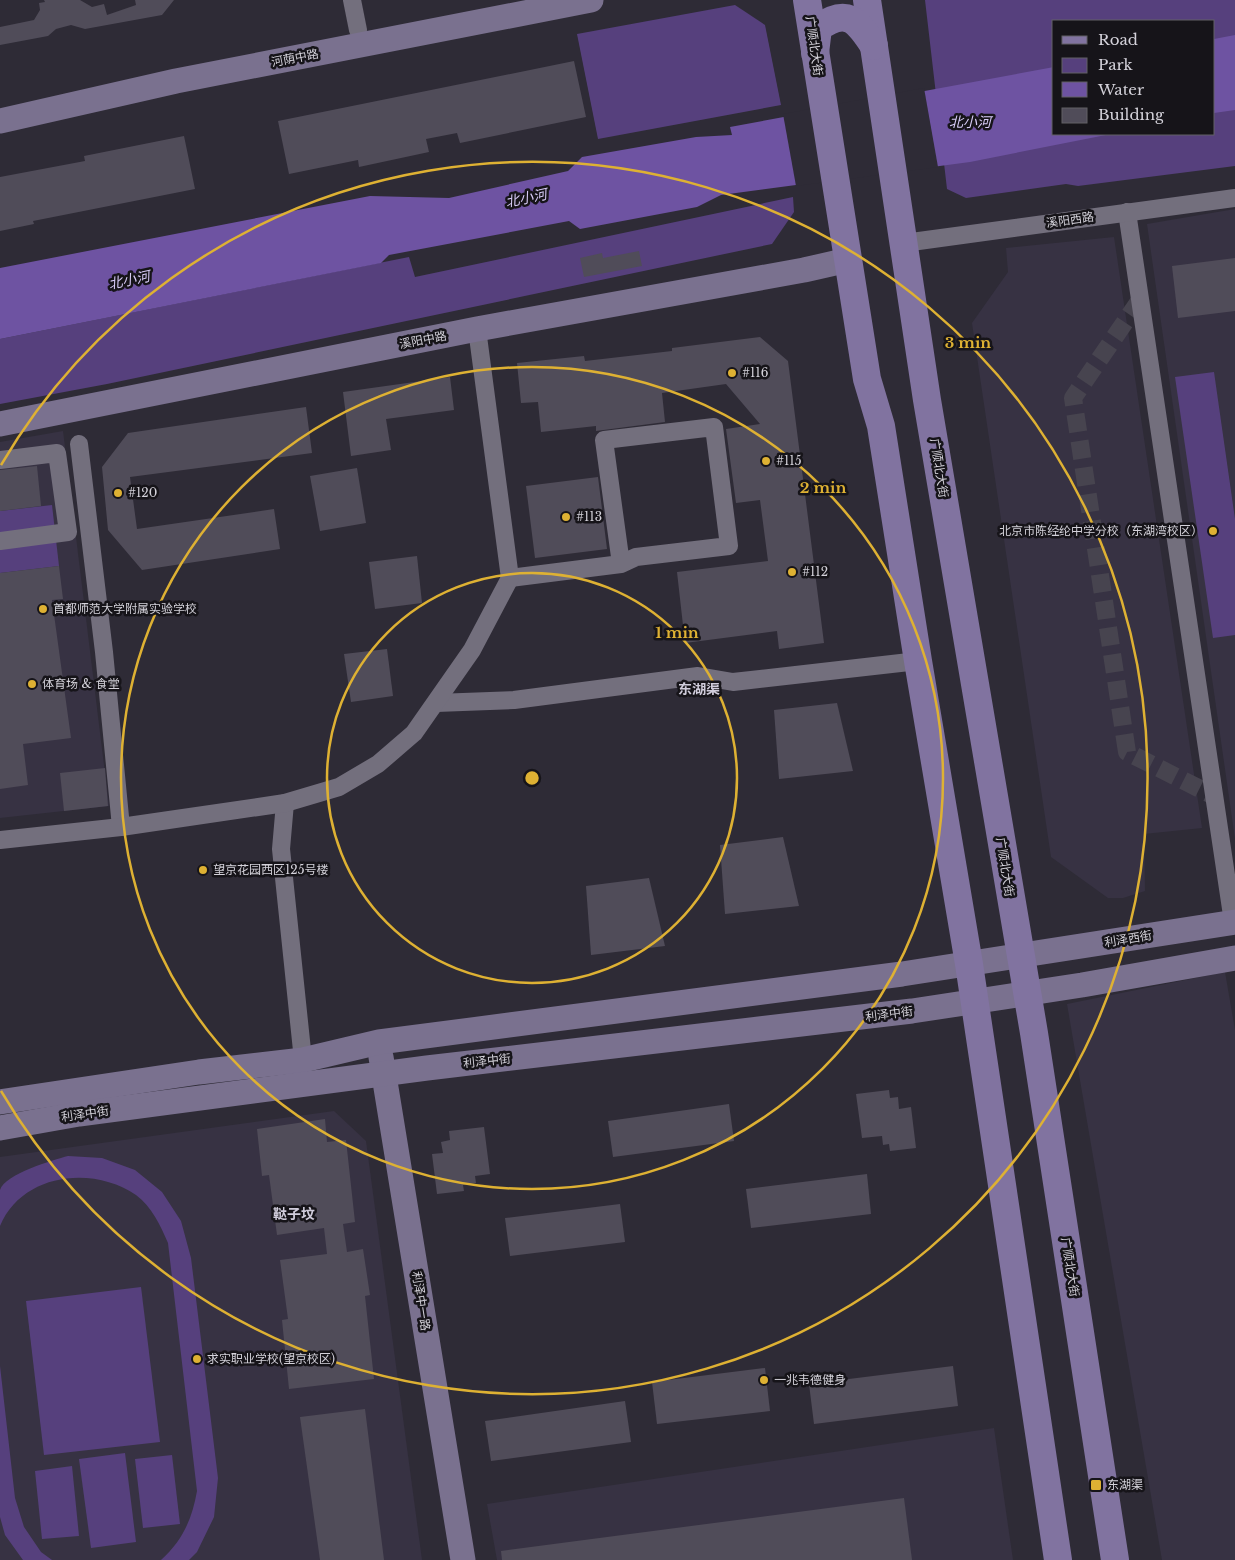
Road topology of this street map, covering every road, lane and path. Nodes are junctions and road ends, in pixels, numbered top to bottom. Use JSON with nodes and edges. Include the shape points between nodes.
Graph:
{"nodes":[{"id":1,"x":352,"y":0,"type":"edge"},
{"id":2,"x":496,"y":0,"type":"edge"},
{"id":3,"x":591,"y":0,"type":"edge"},
{"id":4,"x":807,"y":0,"type":"edge"},
{"id":5,"x":867,"y":0,"type":"edge"},
{"id":6,"x":358,"y":30,"type":"junction"},
{"id":7,"x":874,"y":47,"type":"junction"},
{"id":8,"x":815,"y":57,"type":"junction"},
{"id":9,"x":0,"y":104,"type":"edge"},
{"id":10,"x":0,"y":121,"type":"edge"},
{"id":11,"x":1235,"y":198,"type":"edge"},
{"id":12,"x":1127,"y":212,"type":"junction"},
{"id":13,"x":904,"y":243,"type":"junction"},
{"id":14,"x":848,"y":260,"type":"junction"},
{"id":15,"x":477,"y":329,"type":"junction"},
{"id":16,"x":0,"y":424,"type":"edge"},
{"id":17,"x":80,"y":444,"type":"dead end"},
{"id":18,"x":0,"y":460,"type":"edge"},
{"id":19,"x":0,"y":541,"type":"edge"},
{"id":20,"x":621,"y":564,"type":"junction"},
{"id":21,"x":510,"y":578,"type":"junction"},
{"id":22,"x":918,"y":661,"type":"junction"},
{"id":23,"x":436,"y":702,"type":"junction"},
{"id":24,"x":285,"y":804,"type":"junction"},
{"id":25,"x":121,"y":827,"type":"junction"},
{"id":26,"x":0,"y":840,"type":"edge"},
{"id":27,"x":1234,"y":922,"type":"edge"},
{"id":28,"x":1020,"y":956,"type":"junction"},
{"id":29,"x":1235,"y":958,"type":"edge"},
{"id":30,"x":969,"y":964,"type":"junction"},
{"id":31,"x":1027,"y":994,"type":"junction"},
{"id":32,"x":975,"y":1002,"type":"junction"},
{"id":33,"x":379,"y":1042,"type":"junction"},
{"id":34,"x":302,"y":1060,"type":"junction"},
{"id":35,"x":384,"y":1074,"type":"junction"},
{"id":36,"x":0,"y":1102,"type":"edge"},
{"id":37,"x":0,"y":1128,"type":"edge"},
{"id":38,"x":463,"y":1560,"type":"edge"},
{"id":39,"x":1058,"y":1560,"type":"edge"},
{"id":40,"x":1115,"y":1560,"type":"edge"}],
"edges":[{"from":1,"to":6,"type":"street"},
{"from":2,"to":6,"type":"street","name":"河荫中路"},
{"from":3,"to":10,"type":"street","name":"河荫中路","via":[[186,79]]},
{"from":4,"to":8,"type":"main road","name":"广顺北大街"},
{"from":5,"to":7,"type":"main road"},
{"from":6,"to":9,"type":"street","name":"河荫中路"},
{"from":7,"to":8,"type":"main road","via":[[861,26],[838,16],[818,28]]},
{"from":7,"to":13,"type":"main road","name":"广顺北大街"},
{"from":8,"to":14,"type":"main road","name":"广顺北大街"},
{"from":11,"to":12,"type":"street","name":"溪阳西路"},
{"from":12,"to":13,"type":"street","name":"溪阳西路"},
{"from":12,"to":27,"type":"street","via":[[1212,795]]},
{"from":13,"to":28,"type":"main road","name":"广顺北大街","via":[[927,400]]},
{"from":14,"to":15,"type":"street","name":"溪阳中路"},
{"from":14,"to":22,"type":"main road","via":[[867,379],[881,426]]},
{"from":15,"to":16,"type":"street","name":"溪阳中路"},
{"from":15,"to":21,"type":"street"},
{"from":17,"to":25,"type":"street"},
{"from":18,"to":19,"type":"street","via":[[57,453],[68,532]]},
{"from":20,"to":20,"type":"street","via":[[636,557],[729,546],[714,427],[604,440]]},
{"from":20,"to":21,"type":"street"},
{"from":21,"to":23,"type":"street","via":[[472,650]]},
{"from":22,"to":23,"type":"street","via":[[733,682],[698,676],[514,700]]},
{"from":22,"to":30,"type":"main road"},
{"from":23,"to":24,"type":"street","via":[[414,732],[378,764],[339,787]]},
{"from":24,"to":25,"type":"street"},
{"from":24,"to":34,"type":"street","via":[[281,849]]},
{"from":25,"to":26,"type":"street"},
{"from":27,"to":28,"type":"street","name":"利泽西街"},
{"from":28,"to":30,"type":"street","name":"利泽西街"},
{"from":28,"to":31,"type":"main road","name":"广顺北大街"},
{"from":29,"to":31,"type":"street"},
{"from":30,"to":32,"type":"main road"},
{"from":30,"to":33,"type":"street","name":"利泽中街"},
{"from":31,"to":32,"type":"street","name":"利泽中街"},
{"from":31,"to":40,"type":"main road","name":"广顺北大街"},
{"from":32,"to":35,"type":"street","name":"利泽中街"},
{"from":32,"to":39,"type":"main road"},
{"from":33,"to":34,"type":"street","name":"利泽中街"},
{"from":33,"to":35,"type":"street","name":"利泽中一路"},
{"from":34,"to":36,"type":"street","name":"利泽中街"},
{"from":35,"to":37,"type":"street","name":"利泽中街","via":[[80,1114]]},
{"from":35,"to":38,"type":"street","name":"利泽中一路"}]}
